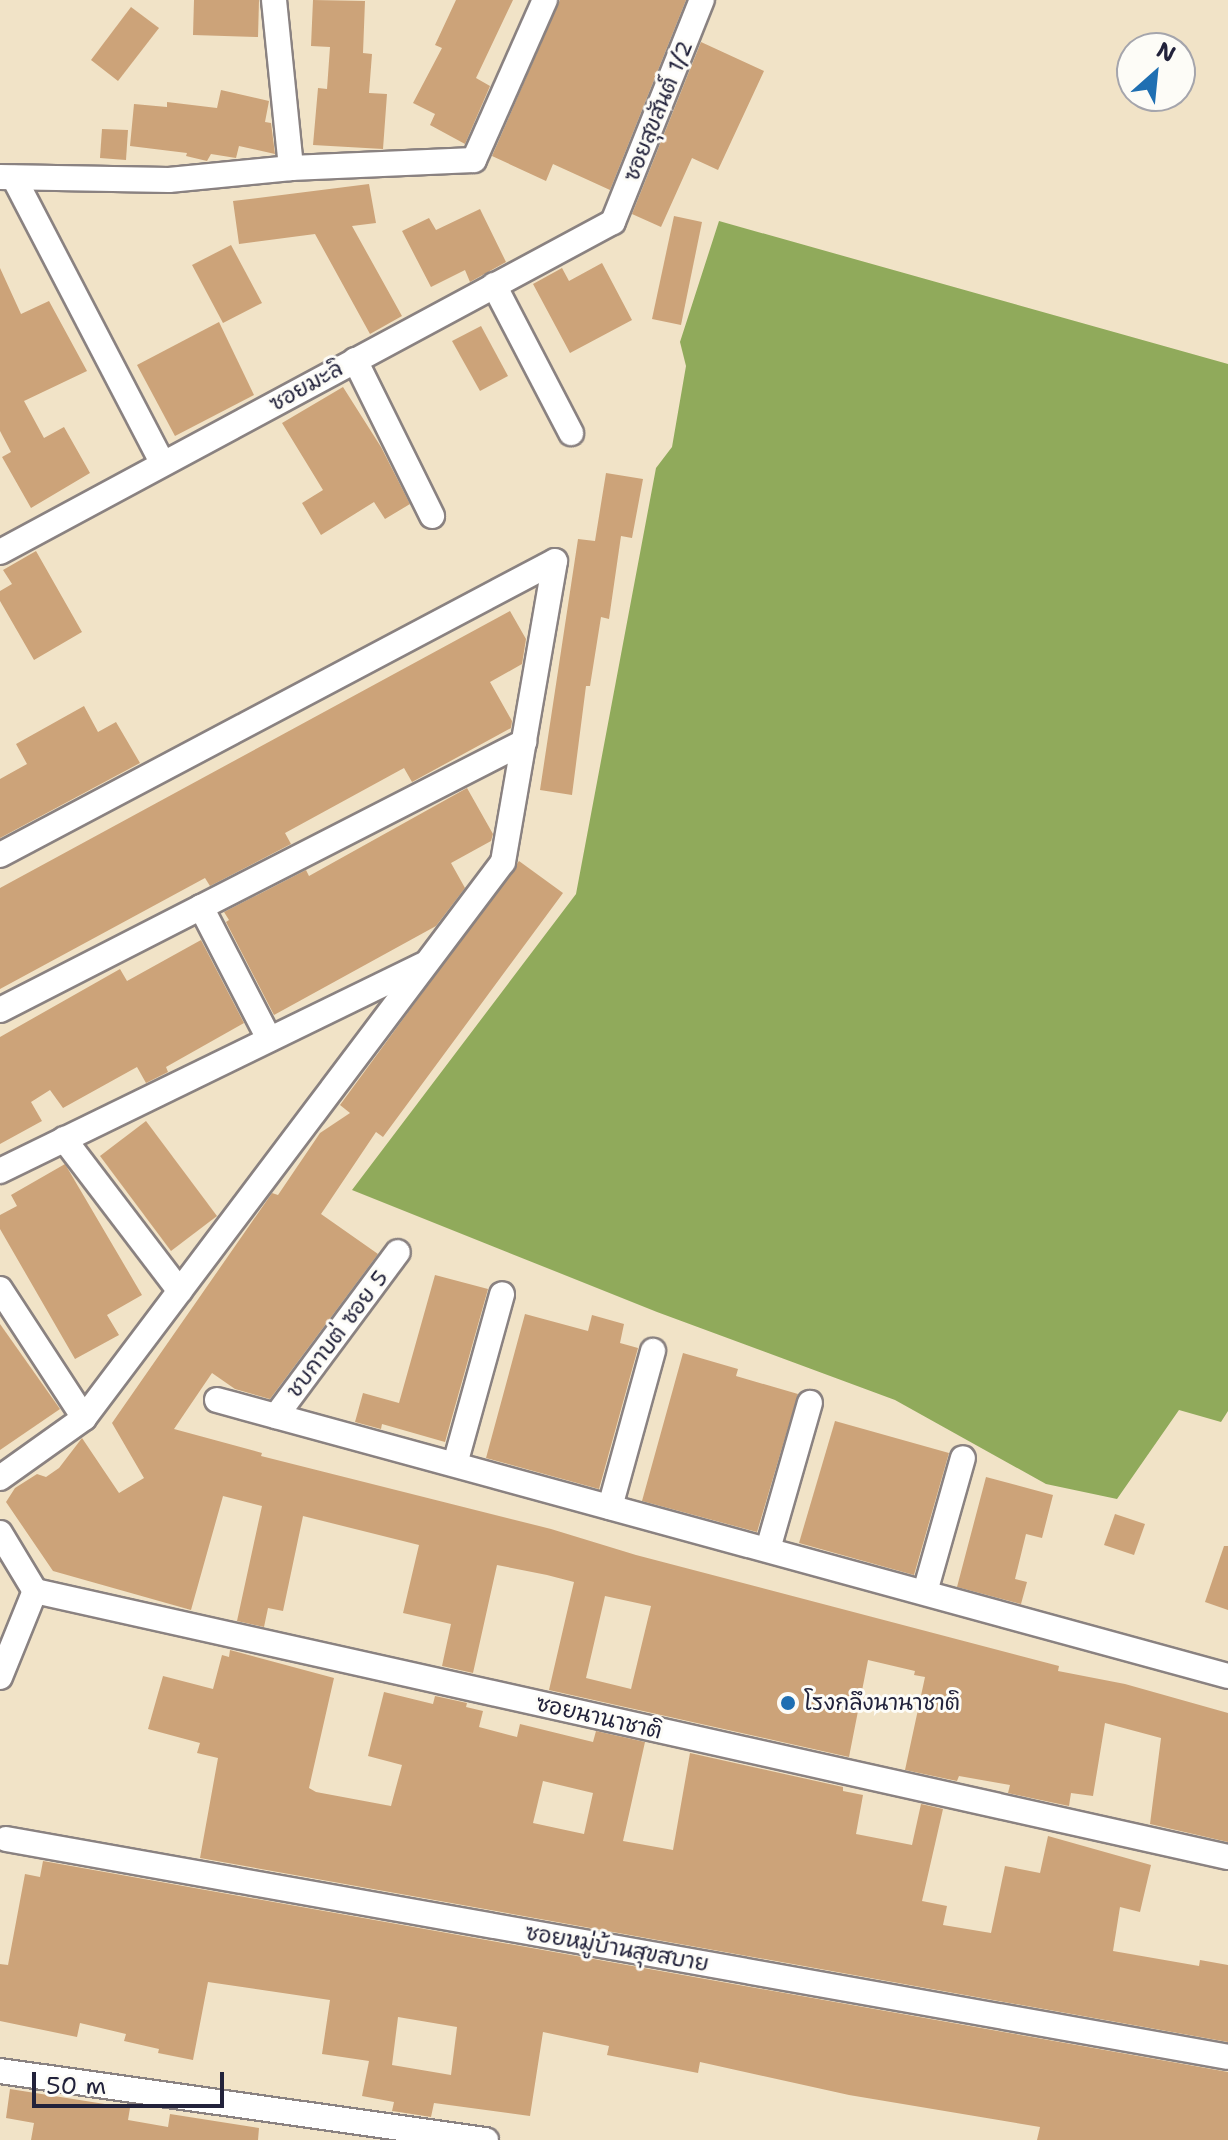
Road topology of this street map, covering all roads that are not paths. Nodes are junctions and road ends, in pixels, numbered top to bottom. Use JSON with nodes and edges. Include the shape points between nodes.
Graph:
{"nodes":[{"id":1,"x":274,"y":0,"type":"edge"},
{"id":2,"x":545,"y":0,"type":"edge"},
{"id":3,"x":702,"y":0,"type":"edge"},
{"id":4,"x":291,"y":168,"type":"junction"},
{"id":5,"x":7,"y":177,"type":"edge"},
{"id":6,"x":613,"y":222,"type":"joint"},
{"id":7,"x":494,"y":285,"type":"junction"},
{"id":8,"x":355,"y":360,"type":"junction"},
{"id":9,"x":571,"y":433,"type":"dead end"},
{"id":10,"x":163,"y":464,"type":"junction"},
{"id":11,"x":432,"y":516,"type":"dead end"},
{"id":12,"x":0,"y":552,"type":"edge"},
{"id":13,"x":524,"y":742,"type":"junction"},
{"id":14,"x":0,"y":855,"type":"edge"},
{"id":15,"x":201,"y":907,"type":"junction"},
{"id":16,"x":427,"y":962,"type":"junction"},
{"id":17,"x":0,"y":1010,"type":"edge"},
{"id":18,"x":269,"y":1039,"type":"junction"},
{"id":19,"x":64,"y":1139,"type":"junction"},
{"id":20,"x":0,"y":1171,"type":"edge"},
{"id":21,"x":398,"y":1252,"type":"dead end"},
{"id":22,"x":0,"y":1289,"type":"edge"},
{"id":23,"x":180,"y":1291,"type":"junction"},
{"id":24,"x":502,"y":1294,"type":"dead end"},
{"id":25,"x":653,"y":1351,"type":"dead end"},
{"id":26,"x":217,"y":1400,"type":"dead end"},
{"id":27,"x":810,"y":1403,"type":"dead end"},
{"id":28,"x":276,"y":1416,"type":"junction"},
{"id":29,"x":84,"y":1418,"type":"junction"},
{"id":30,"x":963,"y":1458,"type":"dead end"},
{"id":31,"x":455,"y":1464,"type":"junction"},
{"id":32,"x":0,"y":1478,"type":"edge"},
{"id":33,"x":610,"y":1507,"type":"junction"},
{"id":34,"x":0,"y":1533,"type":"edge"},
{"id":35,"x":768,"y":1549,"type":"junction"},
{"id":36,"x":35,"y":1591,"type":"junction"},
{"id":37,"x":925,"y":1592,"type":"junction"},
{"id":38,"x":1228,"y":1676,"type":"edge"},
{"id":39,"x":0,"y":1677,"type":"edge"},
{"id":40,"x":6,"y":1839,"type":"dead end"},
{"id":41,"x":1228,"y":1857,"type":"edge"},
{"id":42,"x":1228,"y":2057,"type":"edge"},
{"id":43,"x":0,"y":2071,"type":"edge"},
{"id":44,"x":486,"y":2140,"type":"edge"}],
"edges":[{"from":1,"to":4,"type":"street"},
{"from":2,"to":4,"type":"street","via":[[474,160]]},
{"from":3,"to":6,"type":"street","name":"ซอยสุขสันต์ 1/2"},
{"from":4,"to":5,"type":"street","via":[[169,180]]},
{"from":5,"to":10,"type":"street"},
{"from":6,"to":7,"type":"street","name":"ซอยมะลิ"},
{"from":7,"to":8,"type":"street","name":"ซอยมะลิ"},
{"from":7,"to":9,"type":"street"},
{"from":8,"to":10,"type":"street","name":"ซอยมะลิ"},
{"from":8,"to":11,"type":"street"},
{"from":10,"to":12,"type":"street","name":"ซอยมะลิ"},
{"from":13,"to":14,"type":"street","via":[[555,561]]},
{"from":13,"to":15,"type":"street"},
{"from":13,"to":16,"type":"street","via":[[503,862]]},
{"from":15,"to":17,"type":"street"},
{"from":15,"to":18,"type":"street"},
{"from":16,"to":18,"type":"street"},
{"from":16,"to":23,"type":"street"},
{"from":18,"to":19,"type":"street"},
{"from":19,"to":20,"type":"street"},
{"from":19,"to":23,"type":"street"},
{"from":21,"to":28,"type":"street","name":"ชบกาบต่ ซอย 5"},
{"from":22,"to":29,"type":"street"},
{"from":23,"to":29,"type":"street"},
{"from":24,"to":31,"type":"street"},
{"from":25,"to":33,"type":"street"},
{"from":26,"to":28,"type":"street"},
{"from":27,"to":35,"type":"street"},
{"from":28,"to":31,"type":"street"},
{"from":29,"to":32,"type":"street"},
{"from":30,"to":37,"type":"street"},
{"from":31,"to":33,"type":"street"},
{"from":33,"to":35,"type":"street"},
{"from":34,"to":36,"type":"street"},
{"from":35,"to":37,"type":"street"},
{"from":36,"to":39,"type":"street"},
{"from":36,"to":41,"type":"street","name":"ซอยนานาชาติ"},
{"from":37,"to":38,"type":"street"},
{"from":40,"to":42,"type":"street","name":"ซอยหมู่บ้านสุขสบาย"},
{"from":43,"to":44,"type":"street"}]}
